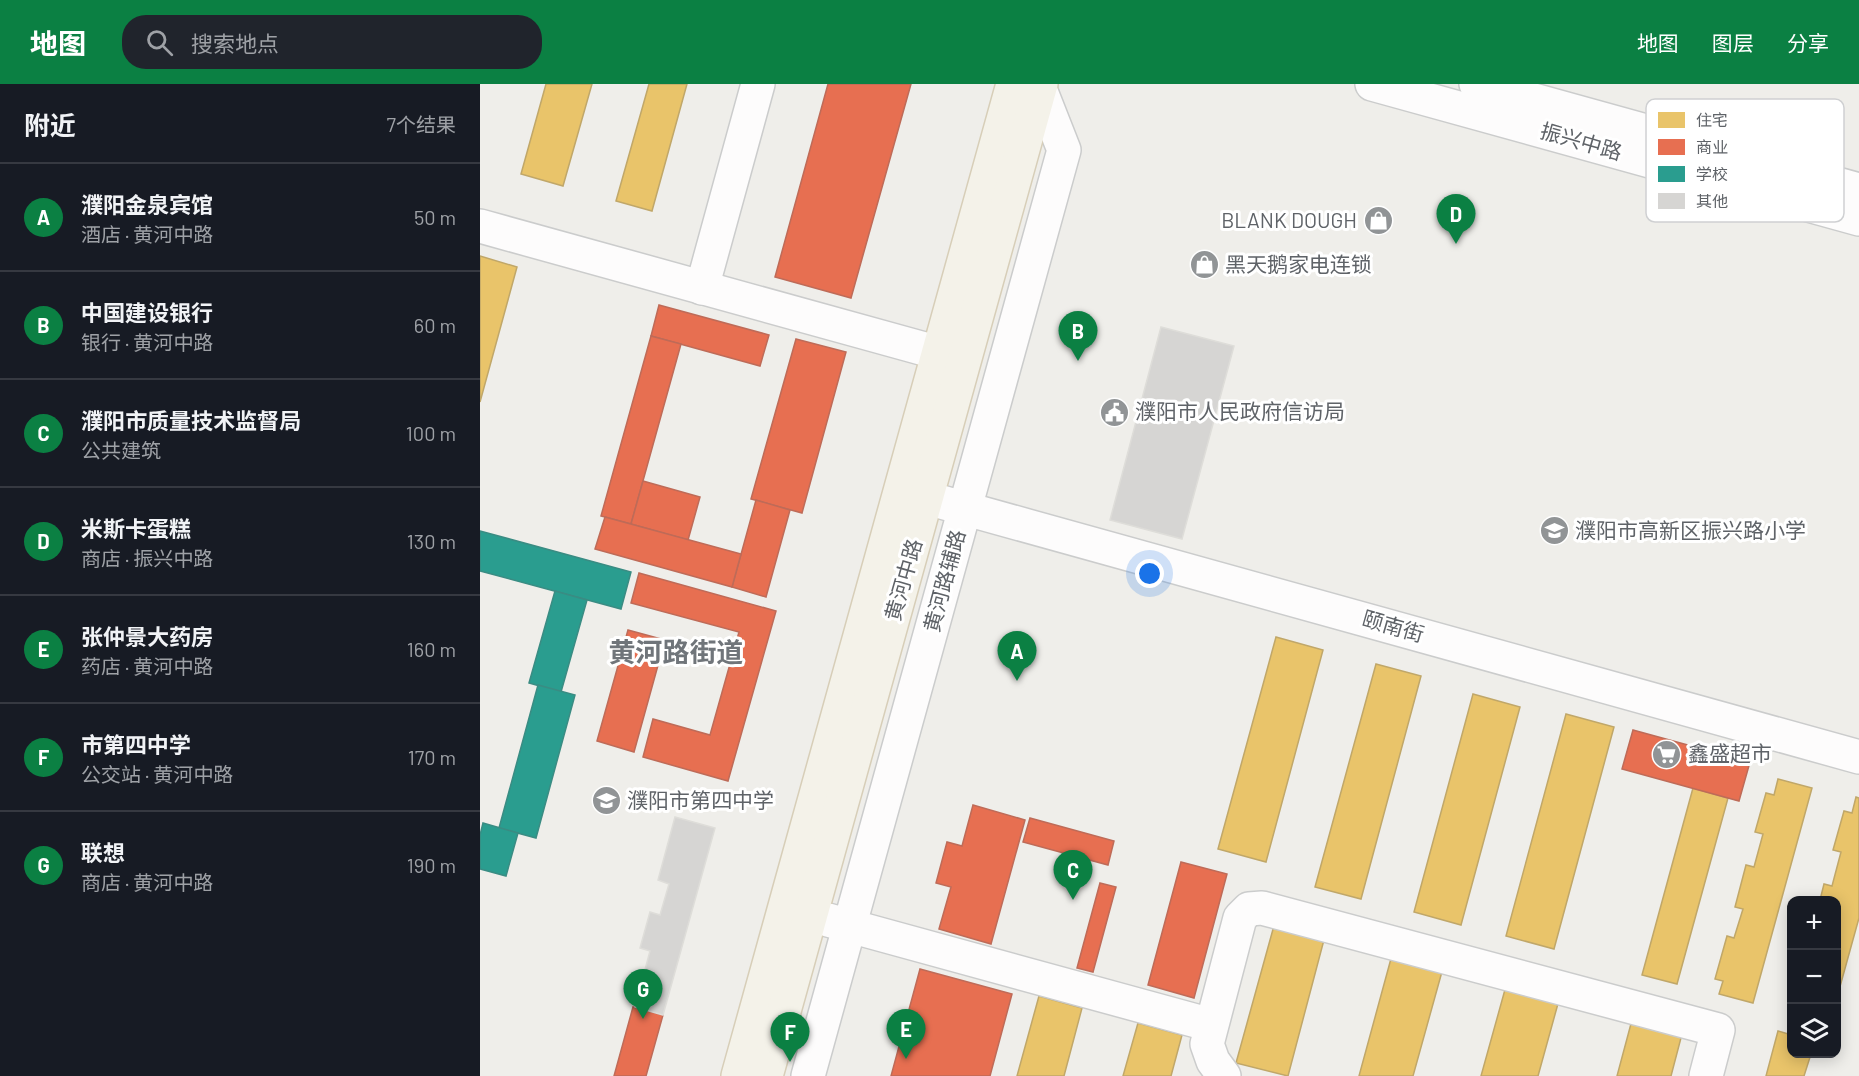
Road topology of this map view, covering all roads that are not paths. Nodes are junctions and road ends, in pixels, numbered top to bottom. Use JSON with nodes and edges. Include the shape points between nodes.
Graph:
{"nodes":[{"id":1,"x":758,"y":84,"type":"edge"},
{"id":2,"x":1372,"y":84,"type":"edge"},
{"id":3,"x":1476,"y":84,"type":"edge"},
{"id":4,"x":1031,"y":86,"type":"edge"},
{"id":5,"x":1646,"y":131,"type":"edge"},
{"id":6,"x":1646,"y":160,"type":"edge"},
{"id":7,"x":1844,"y":186,"type":"edge"},
{"id":8,"x":1859,"y":190,"type":"edge"},
{"id":9,"x":1844,"y":215,"type":"edge"},
{"id":10,"x":1859,"y":219,"type":"edge"},
{"id":11,"x":480,"y":226,"type":"edge"},
{"id":12,"x":702,"y":288,"type":"junction"},
{"id":13,"x":939,"y":353,"type":"junction"},
{"id":14,"x":927,"y":498,"type":"junction"},
{"id":15,"x":965,"y":508,"type":"junction"},
{"id":16,"x":1859,"y":757,"type":"edge"},
{"id":17,"x":811,"y":916,"type":"junction"},
{"id":18,"x":850,"y":926,"type":"junction"},
{"id":19,"x":1211,"y":1025,"type":"junction"},
{"id":20,"x":738,"y":1076,"type":"edge"},
{"id":21,"x":766,"y":1076,"type":"edge"},
{"id":22,"x":808,"y":1076,"type":"edge"},
{"id":23,"x":1224,"y":1076,"type":"edge"},
{"id":24,"x":1706,"y":1076,"type":"edge"}],
"edges":[{"from":1,"to":12,"type":"street"},
{"from":2,"to":6,"type":"street","name":"振兴中路"},
{"from":3,"to":5,"type":"street","name":"振兴中路"},
{"from":4,"to":13,"type":"main road","name":"黄河中路"},
{"from":4,"to":14,"type":"main road","name":"黄河中路"},
{"from":4,"to":15,"type":"street","name":"黄河路辅路","via":[[1064,150]]},
{"from":7,"to":8,"type":"street","name":"振兴中路"},
{"from":9,"to":10,"type":"street","name":"振兴中路"},
{"from":11,"to":12,"type":"street"},
{"from":12,"to":13,"type":"street"},
{"from":13,"to":20,"type":"main road","name":"黄河中路"},
{"from":14,"to":15,"type":"street","name":"颐南街"},
{"from":14,"to":17,"type":"main road","name":"黄河中路"},
{"from":15,"to":16,"type":"street","name":"颐南街"},
{"from":15,"to":18,"type":"street","name":"黄河路辅路"},
{"from":17,"to":18,"type":"street"},
{"from":17,"to":21,"type":"main road","name":"黄河中路"},
{"from":18,"to":19,"type":"street"},
{"from":18,"to":22,"type":"street","name":"黄河路辅路"},
{"from":19,"to":23,"type":"street","via":[[1207,1044]]},
{"from":19,"to":24,"type":"street","via":[[1240,918],[1249,909],[1263,908],[1718,1030]]}]}
